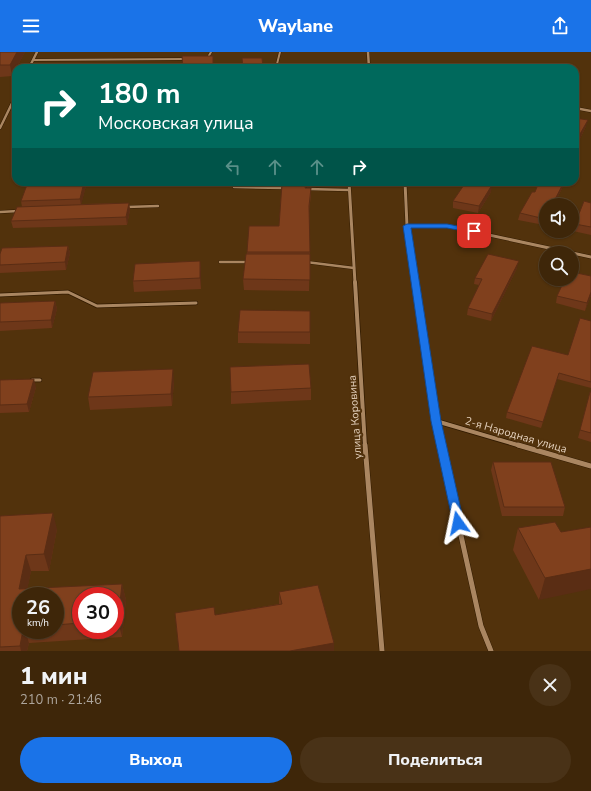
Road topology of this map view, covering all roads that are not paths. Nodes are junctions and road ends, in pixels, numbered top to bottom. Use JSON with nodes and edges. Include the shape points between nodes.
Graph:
{"nodes":[{"id":1,"x":37,"y":52,"type":"edge"},
{"id":2,"x":211,"y":52,"type":"edge"},
{"id":3,"x":280,"y":52,"type":"edge"},
{"id":4,"x":368,"y":52,"type":"edge"},
{"id":5,"x":192,"y":59,"type":"edge"},
{"id":6,"x":200,"y":59,"type":"edge"},
{"id":7,"x":33,"y":60,"type":"junction"},
{"id":8,"x":31,"y":64,"type":"edge"},
{"id":9,"x":277,"y":64,"type":"edge"},
{"id":10,"x":369,"y":64,"type":"edge"},
{"id":11,"x":12,"y":103,"type":"edge"},
{"id":12,"x":579,"y":109,"type":"edge"},
{"id":13,"x":591,"y":111,"type":"edge"},
{"id":14,"x":0,"y":128,"type":"edge"},
{"id":15,"x":349,"y":186,"type":"edge"},
{"id":16,"x":406,"y":186,"type":"edge"},
{"id":17,"x":234,"y":187,"type":"dead end"},
{"id":18,"x":288,"y":188,"type":"edge"},
{"id":19,"x":303,"y":189,"type":"edge"},
{"id":20,"x":349,"y":190,"type":"junction"},
{"id":21,"x":158,"y":206,"type":"dead end"},
{"id":22,"x":119,"y":207,"type":"edge"},
{"id":23,"x":24,"y":211,"type":"edge"},
{"id":24,"x":0,"y":212,"type":"edge"},
{"id":25,"x":407,"y":226,"type":"junction"},
{"id":26,"x":591,"y":257,"type":"edge"},
{"id":27,"x":220,"y":262,"type":"dead end"},
{"id":28,"x":251,"y":262,"type":"edge"},
{"id":29,"x":304,"y":262,"type":"edge"},
{"id":30,"x":354,"y":268,"type":"junction"},
{"id":31,"x":0,"y":295,"type":"edge"},
{"id":32,"x":196,"y":302,"type":"dead end"},
{"id":33,"x":24,"y":380,"type":"edge"},
{"id":34,"x":40,"y":380,"type":"dead end"},
{"id":35,"x":436,"y":421,"type":"junction"},
{"id":36,"x":591,"y":466,"type":"edge"},
{"id":37,"x":382,"y":651,"type":"edge"},
{"id":38,"x":491,"y":651,"type":"edge"}],
"edges":[{"from":1,"to":7,"type":"street"},
{"from":2,"to":6,"type":"lane","via":[[208,58]]},
{"from":3,"to":9,"type":"lane"},
{"from":4,"to":10,"type":"street"},
{"from":5,"to":7,"type":"lane"},
{"from":7,"to":8,"type":"street"},
{"from":11,"to":14,"type":"street"},
{"from":12,"to":13,"type":"street"},
{"from":15,"to":20,"type":"street","name":"улица Коровина"},
{"from":16,"to":25,"type":"street"},
{"from":17,"to":18,"type":"lane"},
{"from":19,"to":20,"type":"lane"},
{"from":20,"to":30,"type":"street","name":"улица Коровина"},
{"from":21,"to":22,"type":"lane"},
{"from":23,"to":24,"type":"lane"},
{"from":25,"to":26,"type":"street","via":[[447,226]]},
{"from":25,"to":35,"type":"street"},
{"from":27,"to":28,"type":"lane"},
{"from":29,"to":30,"type":"lane"},
{"from":30,"to":37,"type":"street","name":"улица Коровина","via":[[360,378]]},
{"from":31,"to":32,"type":"lane","via":[[68,292],[97,306]]},
{"from":33,"to":34,"type":"lane"},
{"from":35,"to":36,"type":"street","name":"2-я Народная улица"},
{"from":35,"to":38,"type":"street","via":[[481,626]]}]}
